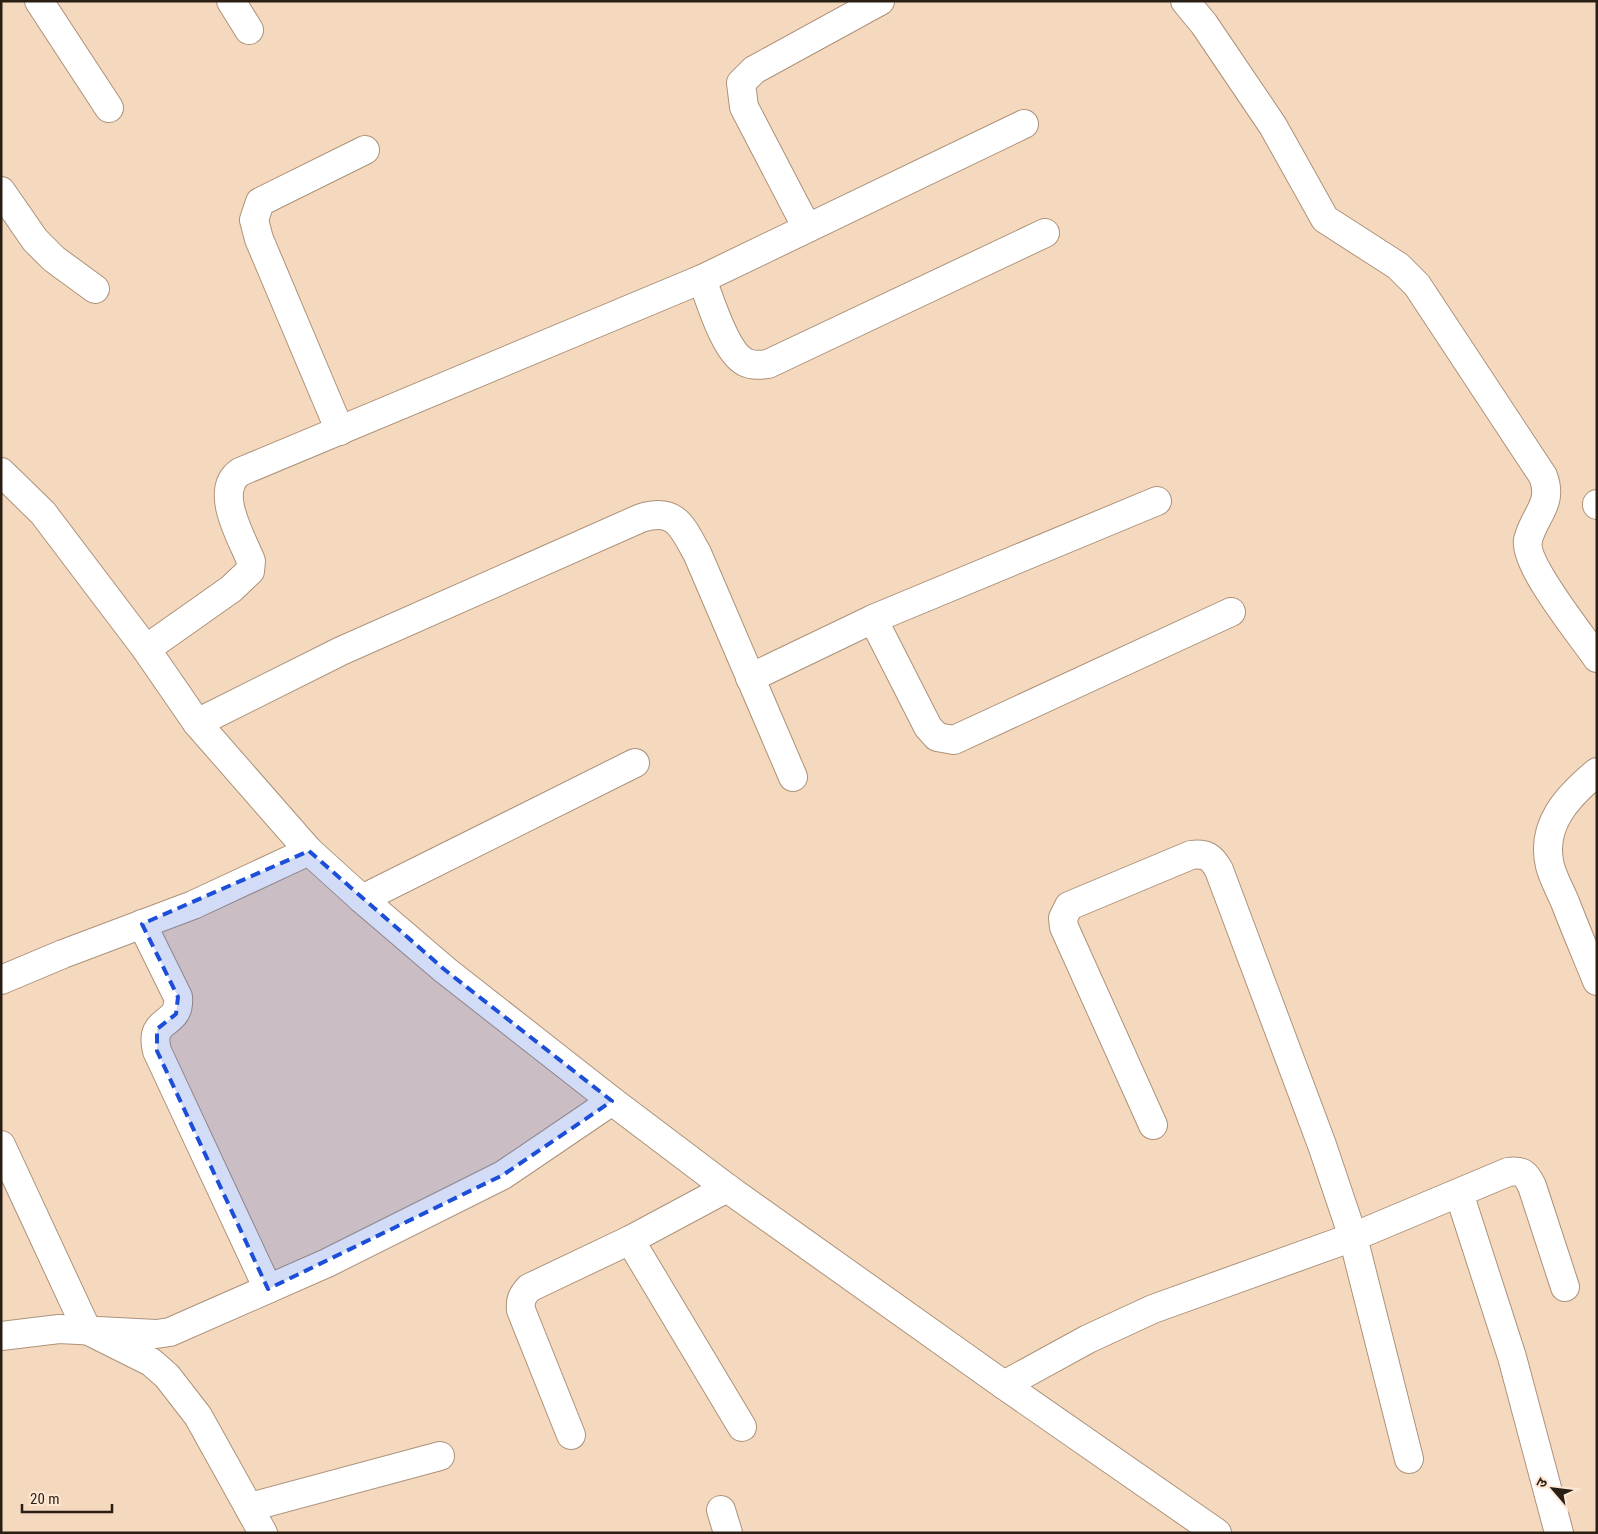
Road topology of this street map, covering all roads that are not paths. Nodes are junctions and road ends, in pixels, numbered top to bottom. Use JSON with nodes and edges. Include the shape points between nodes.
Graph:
{"nodes":[{"id":1,"x":39,"y":1,"type":"edge"},
{"id":2,"x":231,"y":1,"type":"edge"},
{"id":3,"x":880,"y":1,"type":"edge"},
{"id":4,"x":1185,"y":1,"type":"edge"},
{"id":5,"x":249,"y":30,"type":"dead end"},
{"id":6,"x":108,"y":108,"type":"dead end"},
{"id":7,"x":1024,"y":124,"type":"dead end"},
{"id":8,"x":365,"y":150,"type":"dead end"},
{"id":9,"x":1,"y":191,"type":"edge"},
{"id":10,"x":807,"y":228,"type":"junction"},
{"id":11,"x":1045,"y":233,"type":"dead end"},
{"id":12,"x":702,"y":279,"type":"junction"},
{"id":13,"x":95,"y":289,"type":"dead end"},
{"id":14,"x":340,"y":431,"type":"junction"},
{"id":15,"x":1,"y":472,"type":"edge"},
{"id":16,"x":1157,"y":501,"type":"dead end"},
{"id":17,"x":1231,"y":612,"type":"dead end"},
{"id":18,"x":873,"y":619,"type":"junction"},
{"id":19,"x":146,"y":649,"type":"junction"},
{"id":20,"x":1597,"y":658,"type":"edge"},
{"id":21,"x":750,"y":678,"type":"junction"},
{"id":22,"x":197,"y":723,"type":"junction"},
{"id":23,"x":635,"y":763,"type":"dead end"},
{"id":24,"x":1597,"y":772,"type":"edge"},
{"id":25,"x":793,"y":777,"type":"dead end"},
{"id":26,"x":309,"y":851,"type":"junction"},
{"id":27,"x":362,"y":899,"type":"junction"},
{"id":28,"x":142,"y":924,"type":"junction"},
{"id":29,"x":1,"y":980,"type":"edge"},
{"id":30,"x":1597,"y":980,"type":"edge"},
{"id":31,"x":612,"y":1101,"type":"junction"},
{"id":32,"x":1153,"y":1125,"type":"dead end"},
{"id":33,"x":1,"y":1145,"type":"edge"},
{"id":34,"x":727,"y":1188,"type":"junction"},
{"id":35,"x":1459,"y":1193,"type":"junction"},
{"id":36,"x":1353,"y":1237,"type":"junction"},
{"id":37,"x":630,"y":1240,"type":"junction"},
{"id":38,"x":1566,"y":1287,"type":"dead end"},
{"id":39,"x":268,"y":1289,"type":"junction"},
{"id":40,"x":88,"y":1330,"type":"junction"},
{"id":41,"x":1,"y":1336,"type":"edge"},
{"id":42,"x":1004,"y":1385,"type":"junction"},
{"id":43,"x":742,"y":1427,"type":"dead end"},
{"id":44,"x":571,"y":1435,"type":"dead end"},
{"id":45,"x":440,"y":1456,"type":"dead end"},
{"id":46,"x":1409,"y":1459,"type":"dead end"},
{"id":47,"x":250,"y":1507,"type":"junction"},
{"id":48,"x":263,"y":1533,"type":"edge"},
{"id":49,"x":1217,"y":1533,"type":"edge"},
{"id":50,"x":1559,"y":1533,"type":"edge"}],
"edges":[{"from":1,"to":6,"type":"street"},
{"from":2,"to":5,"type":"street"},
{"from":3,"to":10,"type":"street","via":[[754,70],[741,83],[744,107]]},
{"from":4,"to":20,"type":"street","via":[[1273,126],[1325,219],[1398,266],[1417,285],[1543,476],[1547,493],[1528,540],[1530,556],[1540,576]]},
{"from":7,"to":10,"type":"street"},
{"from":8,"to":14,"type":"street","via":[[260,202],[254,220],[259,239]]},
{"from":9,"to":13,"type":"street","via":[[35,240],[54,259]]},
{"from":10,"to":12,"type":"street"},
{"from":11,"to":12,"type":"street","via":[[758,366],[740,359],[729,344]]},
{"from":12,"to":14,"type":"street"},
{"from":14,"to":19,"type":"street","via":[[234,476],[227,493],[251,561],[250,571],[231,589]]},
{"from":15,"to":19,"type":"street","via":[[43,513]]},
{"from":16,"to":18,"type":"street"},
{"from":17,"to":18,"type":"street","via":[[954,740],[937,737],[928,727]]},
{"from":18,"to":21,"type":"street"},
{"from":19,"to":22,"type":"street"},
{"from":21,"to":22,"type":"street","via":[[697,553],[680,524],[674,518],[653,514],[341,651]]},
{"from":21,"to":25,"type":"street"},
{"from":22,"to":26,"type":"street"},
{"from":23,"to":27,"type":"street"},
{"from":24,"to":30,"type":"street","via":[[1575,790],[1560,809],[1548,842],[1550,866]]},
{"from":26,"to":27,"type":"street"},
{"from":26,"to":28,"type":"street","via":[[192,905]]},
{"from":27,"to":31,"type":"street","via":[[445,970]]},
{"from":28,"to":29,"type":"street"},
{"from":28,"to":39,"type":"street","via":[[178,997],[176,1014],[157,1029],[157,1051]]},
{"from":31,"to":34,"type":"street"},
{"from":31,"to":39,"type":"street","via":[[503,1175],[328,1263]]},
{"from":32,"to":36,"type":"street","via":[[1064,927],[1063,918],[1069,906],[1191,855],[1201,854],[1214,860],[1219,870]]},
{"from":33,"to":40,"type":"street"},
{"from":34,"to":37,"type":"street"},
{"from":34,"to":42,"type":"street"},
{"from":35,"to":36,"type":"street"},
{"from":35,"to":38,"type":"street","via":[[1508,1172],[1526,1174]]},
{"from":35,"to":50,"type":"street","via":[[1512,1357]]},
{"from":36,"to":42,"type":"street","via":[[1153,1309],[1088,1339]]},
{"from":36,"to":46,"type":"street"},
{"from":37,"to":43,"type":"street"},
{"from":37,"to":44,"type":"street","via":[[530,1288],[520,1300],[521,1310]]},
{"from":39,"to":40,"type":"street","via":[[170,1332]]},
{"from":40,"to":41,"type":"street","via":[[59,1329]]},
{"from":40,"to":47,"type":"street","via":[[151,1362],[167,1376],[198,1416]]},
{"from":42,"to":49,"type":"street"},
{"from":45,"to":47,"type":"street"},
{"from":47,"to":48,"type":"street"}]}
